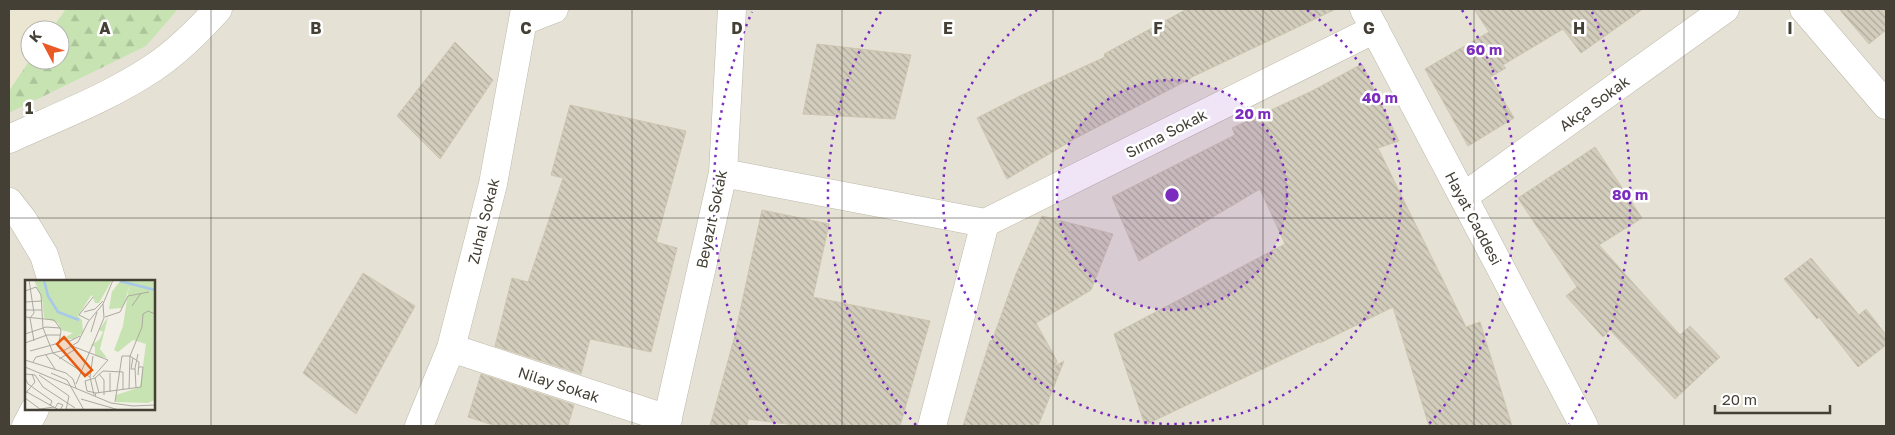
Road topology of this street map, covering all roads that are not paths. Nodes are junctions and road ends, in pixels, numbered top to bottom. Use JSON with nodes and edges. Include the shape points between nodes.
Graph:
{"nodes":[{"id":1,"x":218,"y":9,"type":"edge"},
{"id":2,"x":554,"y":9,"type":"edge"},
{"id":3,"x":732,"y":9,"type":"edge"},
{"id":4,"x":1725,"y":9,"type":"edge"},
{"id":5,"x":1804,"y":9,"type":"edge"},
{"id":6,"x":524,"y":15,"type":"edge"},
{"id":7,"x":1369,"y":19,"type":"edge"},
{"id":8,"x":1886,"y":105,"type":"edge"},
{"id":9,"x":9,"y":139,"type":"edge"},
{"id":10,"x":723,"y":173,"type":"junction"},
{"id":11,"x":1463,"y":197,"type":"junction"},
{"id":12,"x":9,"y":202,"type":"edge"},
{"id":13,"x":985,"y":223,"type":"junction"},
{"id":14,"x":52,"y":280,"type":"edge"},
{"id":15,"x":451,"y":348,"type":"junction"},
{"id":16,"x":34,"y":410,"type":"edge"},
{"id":17,"x":667,"y":423,"type":"edge"},
{"id":18,"x":26,"y":426,"type":"edge"},
{"id":19,"x":420,"y":426,"type":"edge"},
{"id":20,"x":932,"y":426,"type":"edge"},
{"id":21,"x":1584,"y":426,"type":"edge"}],
"edges":[{"from":1,"to":9,"type":"street","via":[[200,29],[154,67],[113,92]]},
{"from":2,"to":6,"type":"street"},
{"from":3,"to":10,"type":"street","name":"Beyazıt Sokak"},
{"from":4,"to":11,"type":"street","name":"Akça Sokak"},
{"from":5,"to":8,"type":"street"},
{"from":6,"to":15,"type":"street","name":"Zuhal Sokak","via":[[493,184]]},
{"from":7,"to":11,"type":"street","name":"Hayat Caddesi"},
{"from":7,"to":13,"type":"street","name":"Sırma Sokak"},
{"from":10,"to":13,"type":"street"},
{"from":10,"to":17,"type":"street","name":"Beyazıt Sokak"},
{"from":11,"to":21,"type":"street","name":"Hayat Caddesi"},
{"from":12,"to":14,"type":"street","via":[[44,255]]},
{"from":13,"to":20,"type":"street"},
{"from":15,"to":17,"type":"street","name":"Nilay Sokak"},
{"from":15,"to":19,"type":"street","name":"Zuhal Sokak"},
{"from":16,"to":18,"type":"street"}]}
